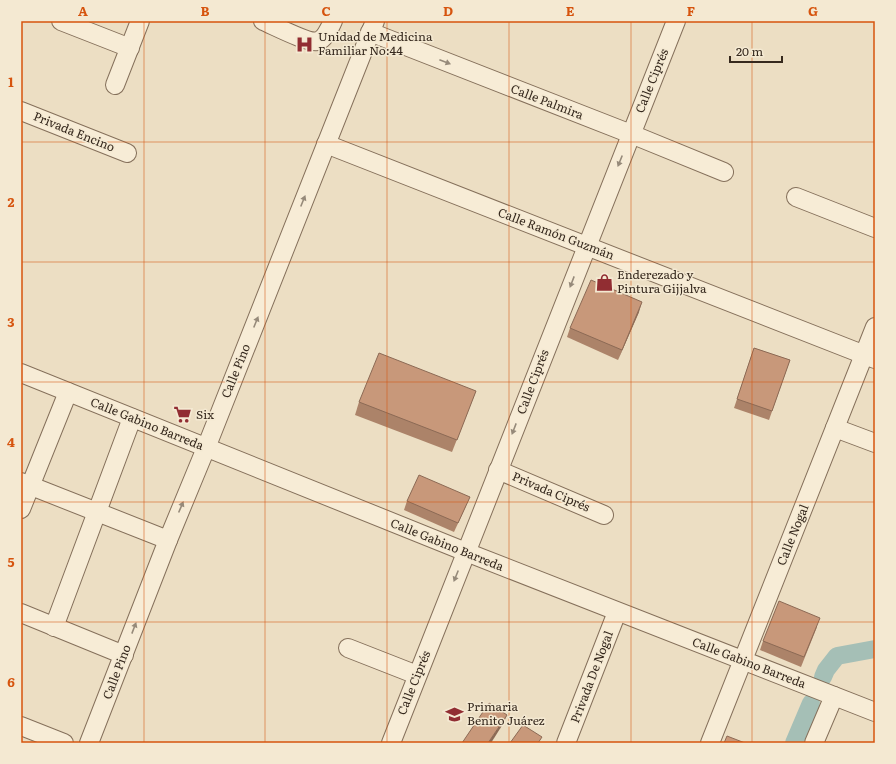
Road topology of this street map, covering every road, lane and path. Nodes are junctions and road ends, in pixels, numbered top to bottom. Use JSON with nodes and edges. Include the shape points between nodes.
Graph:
{"nodes":[{"id":1,"x":61,"y":21,"type":"edge"},
{"id":2,"x":140,"y":21,"type":"edge"},
{"id":3,"x":263,"y":21,"type":"edge"},
{"id":4,"x":333,"y":21,"type":"edge"},
{"id":5,"x":676,"y":21,"type":"edge"},
{"id":6,"x":372,"y":27,"type":"edge"},
{"id":7,"x":130,"y":48,"type":"junction"},
{"id":8,"x":115,"y":85,"type":"dead end"},
{"id":9,"x":21,"y":111,"type":"edge"},
{"id":10,"x":631,"y":134,"type":"junction"},
{"id":11,"x":326,"y":144,"type":"junction"},
{"id":12,"x":127,"y":153,"type":"dead end"},
{"id":13,"x":724,"y":172,"type":"dead end"},
{"id":14,"x":796,"y":197,"type":"dead end"},
{"id":15,"x":875,"y":228,"type":"edge"},
{"id":16,"x":587,"y":246,"type":"junction"},
{"id":17,"x":875,"y":327,"type":"edge"},
{"id":18,"x":870,"y":357,"type":"edge"},
{"id":19,"x":21,"y":373,"type":"edge"},
{"id":20,"x":68,"y":392,"type":"junction"},
{"id":21,"x":132,"y":418,"type":"junction"},
{"id":22,"x":835,"y":428,"type":"junction"},
{"id":23,"x":875,"y":443,"type":"edge"},
{"id":24,"x":206,"y":448,"type":"junction"},
{"id":25,"x":498,"y":470,"type":"junction"},
{"id":26,"x":26,"y":483,"type":"edge"},
{"id":27,"x":21,"y":509,"type":"edge"},
{"id":28,"x":97,"y":512,"type":"junction"},
{"id":29,"x":604,"y":515,"type":"dead end"},
{"id":30,"x":168,"y":540,"type":"junction"},
{"id":31,"x":466,"y":552,"type":"junction"},
{"id":32,"x":617,"y":612,"type":"junction"},
{"id":33,"x":21,"y":613,"type":"edge"},
{"id":34,"x":54,"y":627,"type":"junction"},
{"id":35,"x":348,"y":648,"type":"dead end"},
{"id":36,"x":124,"y":655,"type":"junction"},
{"id":37,"x":743,"y":661,"type":"junction"},
{"id":38,"x":418,"y":675,"type":"junction"},
{"id":39,"x":834,"y":696,"type":"junction"},
{"id":40,"x":875,"y":712,"type":"edge"},
{"id":41,"x":21,"y":726,"type":"edge"},
{"id":42,"x":64,"y":743,"type":"edge"},
{"id":43,"x":89,"y":743,"type":"edge"},
{"id":44,"x":391,"y":743,"type":"edge"},
{"id":45,"x":566,"y":743,"type":"edge"},
{"id":46,"x":710,"y":743,"type":"edge"},
{"id":47,"x":814,"y":743,"type":"edge"}],
"edges":[{"from":1,"to":7,"type":"street"},
{"from":2,"to":7,"type":"street"},
{"from":3,"to":4,"type":"street","via":[[298,37],[318,41],[323,38]]},
{"from":5,"to":10,"type":"street","name":"Calle Ciprés"},
{"from":6,"to":10,"type":"street","name":"Calle Palmira","one_way":true},
{"from":6,"to":11,"type":"street","name":"Calle Pino"},
{"from":7,"to":8,"type":"street"},
{"from":9,"to":12,"type":"street","name":"Privada Encino"},
{"from":10,"to":13,"type":"street","name":"Calle Palmira"},
{"from":10,"to":16,"type":"street","name":"Calle Ciprés","one_way":true},
{"from":11,"to":16,"type":"street","name":"Calle Ramón Guzmán"},
{"from":24,"to":11,"type":"street","name":"Calle Pino","one_way":true},
{"from":14,"to":15,"type":"street"},
{"from":16,"to":18,"type":"street","name":"Calle Ramón Guzmán"},
{"from":16,"to":25,"type":"street","name":"Calle Ciprés","one_way":true},
{"from":17,"to":18,"type":"street","name":"Calle Nogal"},
{"from":18,"to":22,"type":"street","name":"Calle Nogal"},
{"from":19,"to":20,"type":"street","name":"Calle Gabino Barreda"},
{"from":20,"to":21,"type":"street","name":"Calle Gabino Barreda"},
{"from":20,"to":26,"type":"street"},
{"from":21,"to":24,"type":"street","name":"Calle Gabino Barreda"},
{"from":21,"to":28,"type":"street"},
{"from":22,"to":23,"type":"street"},
{"from":22,"to":37,"type":"street","name":"Calle Nogal"},
{"from":30,"to":24,"type":"street","name":"Calle Pino","one_way":true},
{"from":24,"to":31,"type":"street","name":"Calle Gabino Barreda"},
{"from":25,"to":29,"type":"street","name":"Privada Ciprés"},
{"from":25,"to":31,"type":"street","name":"Calle Ciprés"},
{"from":26,"to":27,"type":"street"},
{"from":26,"to":28,"type":"street"},
{"from":28,"to":30,"type":"street"},
{"from":28,"to":34,"type":"street"},
{"from":36,"to":30,"type":"street","name":"Calle Pino","one_way":true},
{"from":31,"to":32,"type":"street","name":"Calle Gabino Barreda"},
{"from":31,"to":38,"type":"street","name":"Calle Ciprés","one_way":true},
{"from":32,"to":37,"type":"street","name":"Calle Gabino Barreda"},
{"from":32,"to":45,"type":"street","name":"Privada De Nogal"},
{"from":33,"to":34,"type":"street"},
{"from":34,"to":36,"type":"street"},
{"from":35,"to":38,"type":"street"},
{"from":36,"to":43,"type":"street","name":"Calle Pino"},
{"from":37,"to":39,"type":"street","name":"Calle Gabino Barreda"},
{"from":37,"to":46,"type":"street","name":"Calle Nogal"},
{"from":38,"to":44,"type":"street","name":"Calle Ciprés"},
{"from":39,"to":40,"type":"street","name":"Calle Gabino Barreda"},
{"from":39,"to":47,"type":"street"},
{"from":41,"to":42,"type":"street"}]}
